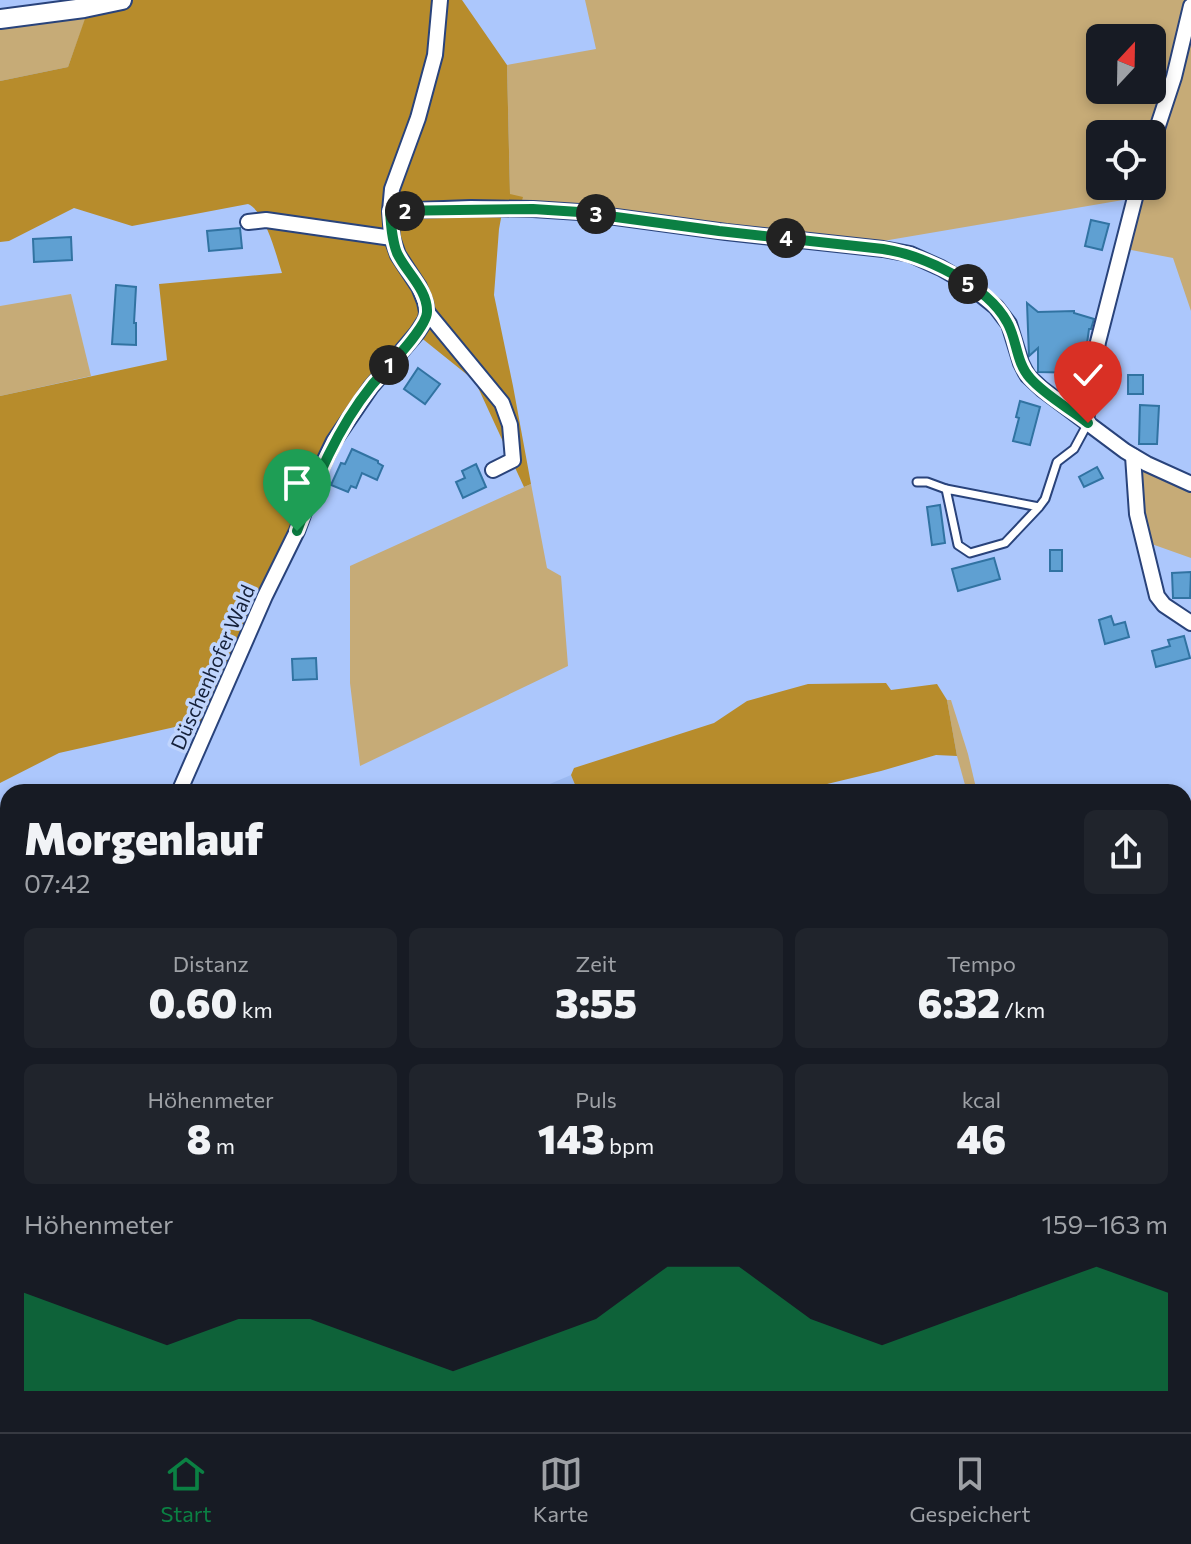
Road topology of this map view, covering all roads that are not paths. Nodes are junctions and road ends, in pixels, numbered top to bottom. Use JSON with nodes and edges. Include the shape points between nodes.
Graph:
{"nodes":[{"id":1,"x":122,"y":0,"type":"edge"},
{"id":2,"x":440,"y":0,"type":"edge"},
{"id":3,"x":1191,"y":6,"type":"edge"},
{"id":4,"x":0,"y":19,"type":"edge"},
{"id":5,"x":1160,"y":120,"type":"edge"},
{"id":6,"x":1134,"y":200,"type":"edge"},
{"id":7,"x":390,"y":211,"type":"junction"},
{"id":8,"x":248,"y":222,"type":"dead end"},
{"id":9,"x":392,"y":238,"type":"junction"},
{"id":10,"x":427,"y":312,"type":"junction"},
{"id":11,"x":1087,"y":422,"type":"junction"},
{"id":12,"x":1133,"y":456,"type":"junction"},
{"id":13,"x":493,"y":470,"type":"dead end"},
{"id":14,"x":917,"y":482,"type":"dead end"},
{"id":15,"x":1191,"y":484,"type":"edge"},
{"id":16,"x":946,"y":489,"type":"junction"},
{"id":17,"x":1039,"y":507,"type":"junction"},
{"id":18,"x":1191,"y":623,"type":"edge"},
{"id":19,"x":183,"y":784,"type":"edge"}],
"edges":[{"from":1,"to":4,"type":"street"},
{"from":2,"to":7,"type":"street","via":[[435,55],[392,189]]},
{"from":3,"to":5,"type":"street"},
{"from":6,"to":11,"type":"street","via":[[1098,342]]},
{"from":7,"to":9,"type":"street"},
{"from":7,"to":11,"type":"street","via":[[579,212],[910,254],[965,282],[996,307],[1009,324],[1028,376]]},
{"from":8,"to":9,"type":"street"},
{"from":9,"to":10,"type":"street"},
{"from":10,"to":13,"type":"street","via":[[502,403],[513,460]]},
{"from":10,"to":19,"type":"street","name":"Düschenhofer Wald","via":[[334,441]]},
{"from":11,"to":12,"type":"street"},
{"from":11,"to":17,"type":"lane","via":[[1074,449],[1057,462]]},
{"from":12,"to":15,"type":"street"},
{"from":12,"to":18,"type":"street","via":[[1137,514],[1157,596]]},
{"from":14,"to":16,"type":"lane"},
{"from":16,"to":17,"type":"lane"},
{"from":16,"to":17,"type":"lane","via":[[958,545],[970,553],[1005,543]]}]}
